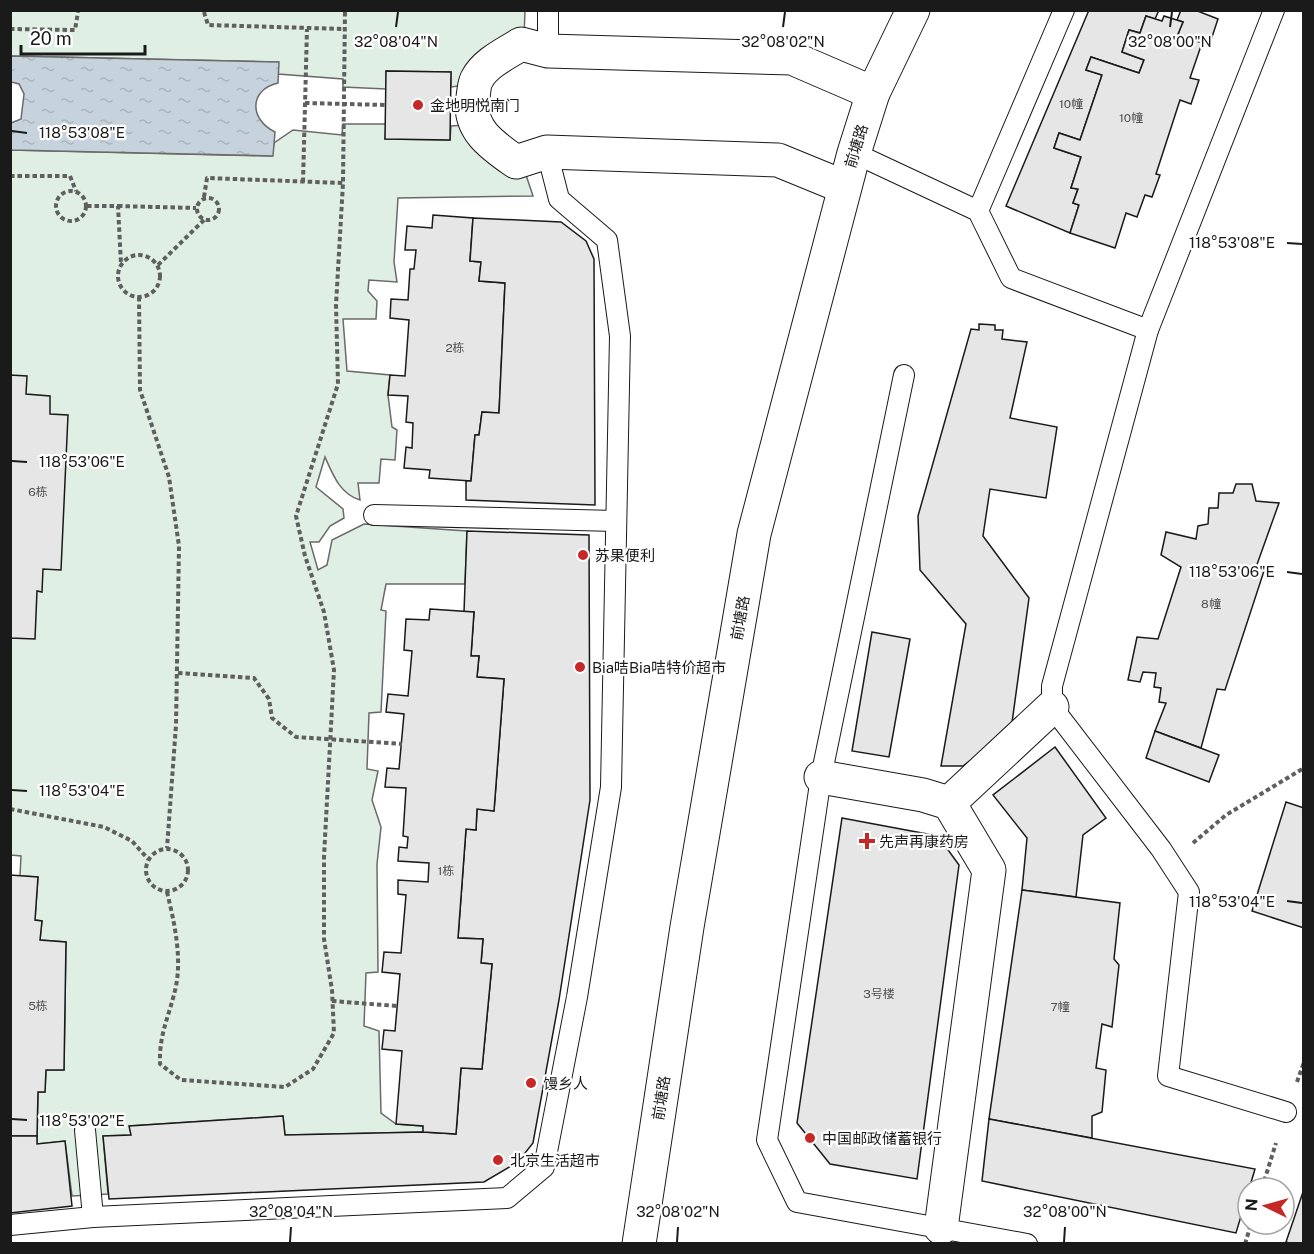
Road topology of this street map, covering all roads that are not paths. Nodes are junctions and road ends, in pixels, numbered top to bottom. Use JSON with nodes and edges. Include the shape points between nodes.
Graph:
{"nodes":[{"id":1,"x":548,"y":10,"type":"edge"},
{"id":2,"x":913,"y":10,"type":"edge"},
{"id":3,"x":1064,"y":10,"type":"edge"},
{"id":4,"x":1274,"y":10,"type":"edge"},
{"id":5,"x":548,"y":51,"type":"junction"},
{"id":6,"x":873,"y":93,"type":"junction"},
{"id":7,"x":547,"y":152,"type":"junction"},
{"id":8,"x":854,"y":153,"type":"junction"},
{"id":9,"x":844,"y":187,"type":"junction"},
{"id":10,"x":978,"y":211,"type":"junction"},
{"id":11,"x":1148,"y":330,"type":"junction"},
{"id":12,"x":904,"y":375,"type":"dead end"},
{"id":13,"x":374,"y":515,"type":"dead end"},
{"id":14,"x":616,"y":521,"type":"junction"},
{"id":15,"x":1052,"y":707,"type":"junction"},
{"id":16,"x":821,"y":777,"type":"junction"},
{"id":17,"x":949,"y":803,"type":"junction"},
{"id":18,"x":1286,"y":1112,"type":"dead end"},
{"id":19,"x":85,"y":1130,"type":"dead end"},
{"id":20,"x":93,"y":1217,"type":"junction"},
{"id":21,"x":10,"y":1225,"type":"edge"},
{"id":22,"x":941,"y":1228,"type":"junction"},
{"id":23,"x":639,"y":1244,"type":"edge"},
{"id":24,"x":1027,"y":1244,"type":"edge"}],
"edges":[{"from":1,"to":5,"type":"lane"},
{"from":2,"to":6,"type":"street","name":"前塘路"},
{"from":3,"to":10,"type":"lane"},
{"from":4,"to":11,"type":"lane"},
{"from":5,"to":6,"type":"street","via":[[792,58]]},
{"from":5,"to":7,"type":"street","via":[[521,44],[491,63],[477,79],[471,106],[476,127],[492,145],[516,162]]},
{"from":6,"to":8,"type":"street","name":"前塘路"},
{"from":7,"to":9,"type":"street","via":[[778,160]]},
{"from":7,"to":14,"type":"lane","via":[[559,199],[607,240],[620,336]]},
{"from":8,"to":9,"type":"street","name":"前塘路"},
{"from":8,"to":10,"type":"lane"},
{"from":9,"to":23,"type":"street","name":"前塘路","via":[[754,534],[687,927]]},
{"from":10,"to":11,"type":"lane","via":[[1011,279]]},
{"from":11,"to":15,"type":"lane","via":[[1052,686]]},
{"from":12,"to":16,"type":"lane"},
{"from":13,"to":14,"type":"lane"},
{"from":14,"to":20,"type":"lane","via":[[611,787],[544,1167],[507,1198]]},
{"from":15,"to":17,"type":"street"},
{"from":15,"to":18,"type":"lane","via":[[1189,892],[1168,1076]]},
{"from":16,"to":17,"type":"street"},
{"from":16,"to":22,"type":"lane","via":[[767,1140],[797,1202]]},
{"from":17,"to":22,"type":"street","via":[[990,870]]},
{"from":19,"to":20,"type":"lane"},
{"from":20,"to":21,"type":"lane"},
{"from":22,"to":24,"type":"lane"}]}
